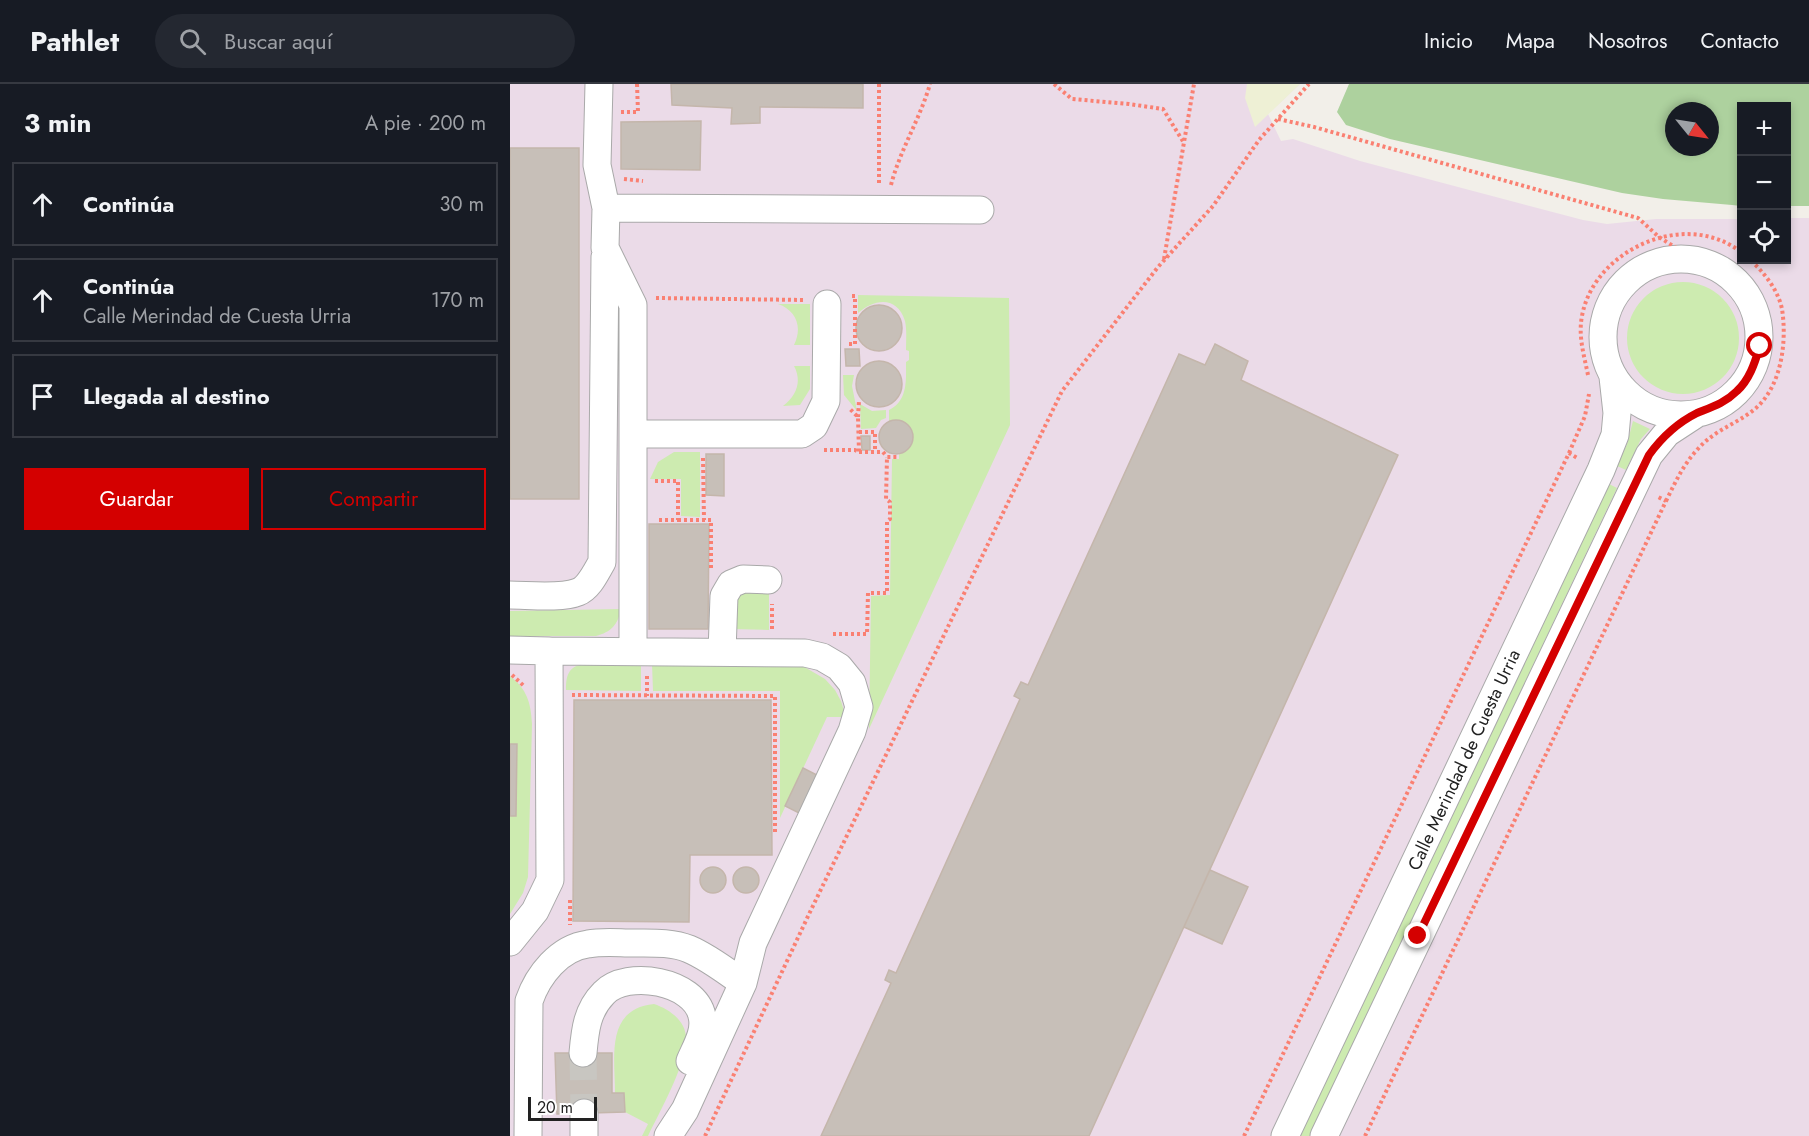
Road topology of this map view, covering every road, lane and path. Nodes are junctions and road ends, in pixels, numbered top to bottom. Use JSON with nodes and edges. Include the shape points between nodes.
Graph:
{"nodes":[{"id":1,"x":599,"y":84,"type":"edge"},
{"id":2,"x":637,"y":84,"type":"edge"},
{"id":3,"x":879,"y":84,"type":"edge"},
{"id":4,"x":930,"y":84,"type":"edge"},
{"id":5,"x":1054,"y":84,"type":"edge"},
{"id":6,"x":1194,"y":84,"type":"edge"},
{"id":7,"x":1309,"y":84,"type":"edge"},
{"id":8,"x":616,"y":112,"type":"dead end"},
{"id":9,"x":1277,"y":119,"type":"junction"},
{"id":10,"x":1185,"y":144,"type":"junction"},
{"id":11,"x":622,"y":179,"type":"dead end"},
{"id":12,"x":644,"y":182,"type":"dead end"},
{"id":13,"x":882,"y":198,"type":"junction"},
{"id":14,"x":606,"y":208,"type":"junction"},
{"id":15,"x":980,"y":210,"type":"dead end"},
{"id":16,"x":1659,"y":237,"type":"junction"},
{"id":17,"x":605,"y":248,"type":"junction"},
{"id":18,"x":1737,"y":249,"type":"edge"},
{"id":19,"x":1692,"y":258,"type":"junction"},
{"id":20,"x":1164,"y":260,"type":"junction"},
{"id":21,"x":1754,"y":264,"type":"edge"},
{"id":22,"x":647,"y":298,"type":"dead end"},
{"id":23,"x":819,"y":302,"type":"joint"},
{"id":24,"x":1614,"y":377,"type":"junction"},
{"id":25,"x":859,"y":402,"type":"dead end"},
{"id":26,"x":1696,"y":414,"type":"junction"},
{"id":27,"x":858,"y":417,"type":"dead end"},
{"id":28,"x":859,"y":432,"type":"dead end"},
{"id":29,"x":634,"y":434,"type":"junction"},
{"id":30,"x":703,"y":449,"type":"dead end"},
{"id":31,"x":859,"y":452,"type":"dead end"},
{"id":32,"x":875,"y":452,"type":"junction"},
{"id":33,"x":1569,"y":453,"type":"dead end"},
{"id":34,"x":887,"y":457,"type":"dead end"},
{"id":35,"x":646,"y":481,"type":"dead end"},
{"id":36,"x":1666,"y":501,"type":"dead end"},
{"id":37,"x":646,"y":520,"type":"dead end"},
{"id":38,"x":678,"y":520,"type":"junction"},
{"id":39,"x":704,"y":520,"type":"junction"},
{"id":40,"x":711,"y":577,"type":"dead end"},
{"id":41,"x":768,"y":580,"type":"dead end"},
{"id":42,"x":510,"y":595,"type":"edge"},
{"id":43,"x":510,"y":650,"type":"edge"},
{"id":44,"x":549,"y":651,"type":"junction"},
{"id":45,"x":633,"y":651,"type":"junction"},
{"id":46,"x":722,"y":652,"type":"junction"},
{"id":47,"x":647,"y":674,"type":"dead end"},
{"id":48,"x":569,"y":695,"type":"dead end"},
{"id":49,"x":647,"y":696,"type":"junction"},
{"id":50,"x":775,"y":845,"type":"dead end"},
{"id":51,"x":570,"y":892,"type":"dead end"},
{"id":52,"x":570,"y":927,"type":"dead end"},
{"id":53,"x":510,"y":942,"type":"edge"},
{"id":54,"x":743,"y":983,"type":"junction"},
{"id":55,"x":583,"y":1053,"type":"tunnel mouth"},
{"id":56,"x":669,"y":1135,"type":"edge"},
{"id":57,"x":528,"y":1136,"type":"edge"},
{"id":58,"x":705,"y":1136,"type":"edge"},
{"id":59,"x":1285,"y":1136,"type":"edge"},
{"id":60,"x":1324,"y":1136,"type":"edge"}],
"edges":[{"from":1,"to":14,"type":"street","via":[[597,165]]},
{"from":2,"to":8,"type":"path","via":[[638,112]]},
{"from":3,"to":13,"type":"path"},
{"from":4,"to":13,"type":"path"},
{"from":5,"to":10,"type":"path","via":[[1072,99],[1164,109]]},
{"from":6,"to":10,"type":"path"},
{"from":7,"to":9,"type":"path"},
{"from":9,"to":16,"type":"path","via":[[1638,218]]},
{"from":9,"to":20,"type":"path","via":[[1213,206]]},
{"from":10,"to":20,"type":"path"},
{"from":11,"to":12,"type":"path"},
{"from":13,"to":14,"type":"street"},
{"from":13,"to":15,"type":"street"},
{"from":14,"to":17,"type":"street"},
{"from":16,"to":18,"type":"path","via":[[1699,235]]},
{"from":16,"to":19,"type":"path"},
{"from":16,"to":33,"type":"path","via":[[1627,252],[1605,269],[1592,289],[1582,315],[1580,341],[1590,385],[1585,416]]},
{"from":17,"to":29,"type":"street","via":[[633,304]]},
{"from":17,"to":42,"type":"street","via":[[602,562],[579,592]]},
{"from":19,"to":24,"type":"street","via":[[1670,258],[1649,265],[1630,276],[1616,293],[1606,313],[1603,335],[1605,357]]},
{"from":19,"to":26,"type":"street","via":[[1715,265],[1736,279],[1751,298],[1760,338],[1753,370],[1739,390],[1719,405]]},
{"from":20,"to":58,"type":"path","via":[[1062,390]]},
{"from":21,"to":36,"type":"path","via":[[1772,285],[1782,308],[1781,363],[1758,406],[1713,434],[1697,450]]},
{"from":22,"to":23,"type":"path"},
{"from":23,"to":29,"type":"street","via":[[826,401],[814,426],[802,434]]},
{"from":24,"to":26,"type":"street","via":[[1632,398],[1656,411]]},
{"from":24,"to":59,"type":"street","name":"Calle Merindad de Cuesta Urria","via":[[1615,435],[1601,470]]},
{"from":25,"to":27,"type":"path"},
{"from":26,"to":60,"type":"street","name":"Calle Merindad de Cuesta Urria","via":[[1667,433],[1649,455]]},
{"from":28,"to":32,"type":"path","via":[[874,432]]},
{"from":29,"to":45,"type":"street"},
{"from":30,"to":39,"type":"path"},
{"from":31,"to":32,"type":"path"},
{"from":32,"to":34,"type":"path","via":[[883,452]]},
{"from":35,"to":38,"type":"path","via":[[678,481]]},
{"from":37,"to":38,"type":"path"},
{"from":38,"to":39,"type":"path"},
{"from":39,"to":40,"type":"path","via":[[711,520]]},
{"from":41,"to":46,"type":"street","via":[[743,579],[731,584],[724,596]]},
{"from":43,"to":44,"type":"street"},
{"from":44,"to":45,"type":"street"},
{"from":44,"to":53,"type":"street","via":[[550,880],[535,911]]},
{"from":45,"to":46,"type":"street"},
{"from":46,"to":54,"type":"street","via":[[805,653],[822,657],[839,667],[852,683],[859,707],[852,731],[753,943]]},
{"from":47,"to":49,"type":"path"},
{"from":48,"to":49,"type":"path"},
{"from":49,"to":50,"type":"path","via":[[775,696]]},
{"from":51,"to":52,"type":"path"},
{"from":54,"to":56,"type":"street","via":[[685,1110]]},
{"from":54,"to":57,"type":"street","via":[[699,954],[673,944],[589,944],[560,956],[542,974],[529,1001]]},
{"from":55,"to":56,"type":"street","via":[[590,1011],[605,991],[630,980],[651,981],[682,990],[696,1002],[703,1017],[701,1035],[675,1096]]}]}
